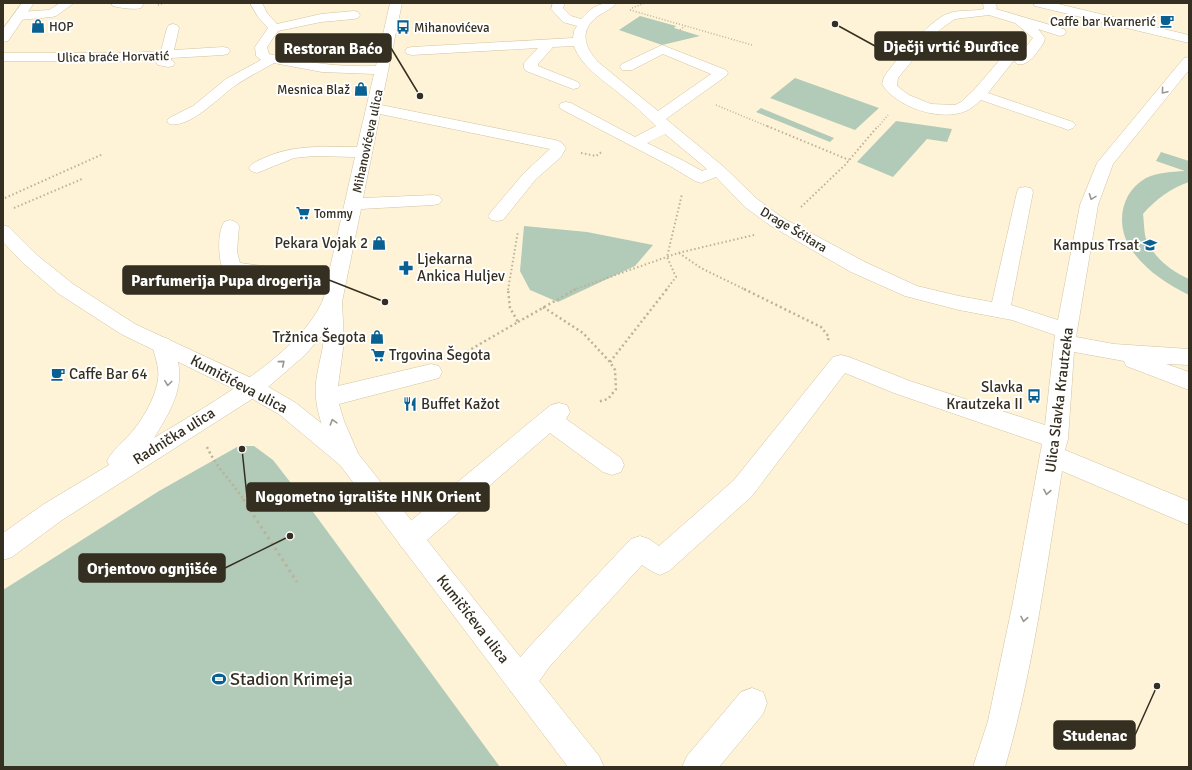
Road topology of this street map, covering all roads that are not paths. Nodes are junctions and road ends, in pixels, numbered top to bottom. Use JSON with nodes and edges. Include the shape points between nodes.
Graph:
{"nodes":[{"id":1,"x":28,"y":3,"type":"edge"},
{"id":2,"x":68,"y":3,"type":"edge"},
{"id":3,"x":117,"y":3,"type":"edge"},
{"id":4,"x":256,"y":3,"type":"edge"},
{"id":5,"x":396,"y":3,"type":"edge"},
{"id":6,"x":559,"y":3,"type":"edge"},
{"id":7,"x":610,"y":3,"type":"edge"},
{"id":8,"x":1039,"y":3,"type":"edge"},
{"id":9,"x":137,"y":5,"type":"dead end"},
{"id":10,"x":989,"y":7,"type":"edge"},
{"id":11,"x":354,"y":15,"type":"dead end"},
{"id":12,"x":19,"y":16,"type":"junction"},
{"id":13,"x":1019,"y":20,"type":"junction"},
{"id":14,"x":583,"y":24,"type":"junction"},
{"id":15,"x":173,"y":28,"type":"dead end"},
{"id":16,"x":274,"y":28,"type":"junction"},
{"id":17,"x":1060,"y":32,"type":"dead end"},
{"id":18,"x":3,"y":38,"type":"edge"},
{"id":19,"x":1189,"y":39,"type":"edge"},
{"id":20,"x":579,"y":42,"type":"junction"},
{"id":21,"x":549,"y":44,"type":"junction"},
{"id":22,"x":223,"y":51,"type":"dead end"},
{"id":23,"x":412,"y":51,"type":"dead end"},
{"id":24,"x":166,"y":55,"type":"junction"},
{"id":25,"x":3,"y":57,"type":"edge"},
{"id":26,"x":272,"y":59,"type":"junction"},
{"id":27,"x":1189,"y":61,"type":"edge"},
{"id":28,"x":194,"y":65,"type":"dead end"},
{"id":29,"x":628,"y":67,"type":"dead end"},
{"id":30,"x":382,"y":70,"type":"junction"},
{"id":31,"x":573,"y":85,"type":"dead end"},
{"id":32,"x":977,"y":94,"type":"junction"},
{"id":33,"x":566,"y":106,"type":"dead end"},
{"id":34,"x":374,"y":108,"type":"junction"},
{"id":35,"x":174,"y":121,"type":"dead end"},
{"id":36,"x":662,"y":122,"type":"junction"},
{"id":37,"x":1068,"y":124,"type":"dead end"},
{"id":38,"x":635,"y":143,"type":"junction"},
{"id":39,"x":364,"y":152,"type":"junction"},
{"id":40,"x":257,"y":168,"type":"dead end"},
{"id":41,"x":718,"y":170,"type":"junction"},
{"id":42,"x":1025,"y":192,"type":"dead end"},
{"id":43,"x":433,"y":200,"type":"dead end"},
{"id":44,"x":353,"y":204,"type":"junction"},
{"id":45,"x":498,"y":216,"type":"dead end"},
{"id":46,"x":230,"y":226,"type":"dead end"},
{"id":47,"x":3,"y":231,"type":"edge"},
{"id":48,"x":338,"y":275,"type":"junction"},
{"id":49,"x":332,"y":302,"type":"junction"},
{"id":50,"x":1000,"y":311,"type":"junction"},
{"id":51,"x":1066,"y":336,"type":"junction"},
{"id":52,"x":162,"y":345,"type":"junction"},
{"id":53,"x":1114,"y":352,"type":"junction"},
{"id":54,"x":1189,"y":357,"type":"edge"},
{"id":55,"x":431,"y":372,"type":"road end"},
{"id":56,"x":1189,"y":381,"type":"edge"},
{"id":57,"x":252,"y":388,"type":"junction"},
{"id":58,"x":327,"y":398,"type":"junction"},
{"id":59,"x":1054,"y":447,"type":"junction"},
{"id":60,"x":348,"y":458,"type":"junction"},
{"id":61,"x":612,"y":465,"type":"dead end"},
{"id":62,"x":96,"y":484,"type":"junction"},
{"id":63,"x":1189,"y":513,"type":"edge"},
{"id":64,"x":410,"y":538,"type":"junction"},
{"id":65,"x":4,"y":546,"type":"edge"},
{"id":66,"x":521,"y":680,"type":"junction"},
{"id":67,"x":752,"y":703,"type":"dead end"},
{"id":68,"x":588,"y":767,"type":"edge"},
{"id":69,"x":698,"y":767,"type":"edge"},
{"id":70,"x":989,"y":767,"type":"edge"}],
"edges":[{"from":1,"to":12,"type":"street"},
{"from":2,"to":12,"type":"street","via":[[52,13]]},
{"from":3,"to":9,"type":"street"},
{"from":4,"to":16,"type":"street"},
{"from":5,"to":30,"type":"street","name":"Mihanovićeva ulica"},
{"from":6,"to":14,"type":"street","via":[[557,10],[567,19]]},
{"from":7,"to":14,"type":"street"},
{"from":8,"to":19,"type":"street"},
{"from":10,"to":13,"type":"street"},
{"from":10,"to":32,"type":"street","via":[[941,22],[904,54],[889,84],[903,98],[935,109],[962,108]]},
{"from":11,"to":16,"type":"street","via":[[321,18]]},
{"from":12,"to":18,"type":"street"},
{"from":13,"to":17,"type":"street"},
{"from":13,"to":32,"type":"street","via":[[1039,38],[1038,42]]},
{"from":14,"to":20,"type":"street"},
{"from":15,"to":24,"type":"street"},
{"from":16,"to":26,"type":"street","via":[[261,47],[263,56]]},
{"from":20,"to":21,"type":"street"},
{"from":20,"to":36,"type":"street","name":"Drage Šćitara","via":[[583,54],[593,65]]},
{"from":21,"to":23,"type":"street"},
{"from":21,"to":31,"type":"street","via":[[531,63],[531,68]]},
{"from":22,"to":24,"type":"street","name":"Ulica braće Horvatić"},
{"from":24,"to":25,"type":"street","name":"Ulica braće Horvatić","via":[[98,63]]},
{"from":24,"to":28,"type":"street","via":[[163,62]]},
{"from":26,"to":30,"type":"street","via":[[345,71]]},
{"from":26,"to":35,"type":"street","via":[[231,82],[198,110]]},
{"from":27,"to":51,"type":"street","name":"Ulica Slavka Krautzeka","one_way":true,"via":[[1105,163],[1089,205]]},
{"from":29,"to":36,"type":"street","via":[[662,48],[721,73]]},
{"from":30,"to":34,"type":"street","name":"Mihanovićeva ulica"},
{"from":32,"to":37,"type":"street"},
{"from":33,"to":38,"type":"street"},
{"from":34,"to":39,"type":"street","name":"Mihanovićeva ulica"},
{"from":34,"to":45,"type":"street","via":[[555,145],[558,148],[555,154],[530,176]]},
{"from":36,"to":38,"type":"street"},
{"from":36,"to":41,"type":"street","name":"Drage Šćitara"},
{"from":38,"to":41,"type":"street","via":[[701,178]]},
{"from":39,"to":40,"type":"street","via":[[300,152],[287,154]]},
{"from":39,"to":44,"type":"street","name":"Mihanovićeva ulica"},
{"from":41,"to":50,"type":"street","name":"Drage Šćitara","via":[[752,203],[777,222],[858,267],[912,291]]},
{"from":42,"to":50,"type":"street"},
{"from":43,"to":44,"type":"street"},
{"from":44,"to":48,"type":"street","name":"Mihanovićeva ulica"},
{"from":46,"to":48,"type":"street","via":[[228,252],[231,267],[263,273]]},
{"from":47,"to":52,"type":"street","name":"Kumičićeva ulica","via":[[30,259],[66,289],[128,328]]},
{"from":48,"to":49,"type":"street","name":"Mihanovićeva ulica"},
{"from":57,"to":49,"type":"street","name":"Mihanovićeva ulica","one_way":true,"via":[[298,350],[317,327]]},
{"from":49,"to":58,"type":"street","name":"Mihanovićeva ulica","via":[[334,340]]},
{"from":50,"to":51,"type":"street","name":"Drage Šćitara","via":[[1014,314]]},
{"from":51,"to":53,"type":"street","name":"Drage Šćitara","via":[[1096,349]]},
{"from":51,"to":59,"type":"street","name":"Ulica Slavka Krautzeka"},
{"from":52,"to":57,"type":"street","name":"Kumičićeva ulica"},
{"from":52,"to":62,"type":"street","name":"Radnička ulica","one_way":true,"via":[[169,370],[167,391],[140,440]]},
{"from":53,"to":54,"type":"street"},
{"from":53,"to":56,"type":"street"},
{"from":55,"to":58,"type":"street"},
{"from":57,"to":60,"type":"street","name":"Kumičićeva ulica","via":[[288,409]]},
{"from":57,"to":62,"type":"street","name":"Radnička ulica"},
{"from":60,"to":58,"type":"street","name":"Mihanovićeva ulica","one_way":true,"via":[[333,424]]},
{"from":59,"to":63,"type":"street"},
{"from":59,"to":66,"type":"street","via":[[841,363],[743,488],[660,562],[640,548]]},
{"from":59,"to":70,"type":"street","name":"Ulica Slavka Krautzeka","one_way":true,"via":[[1003,721]]},
{"from":60,"to":64,"type":"street","name":"Kumičićeva ulica"},
{"from":61,"to":64,"type":"street","via":[[554,416]]},
{"from":62,"to":65,"type":"street","name":"Radnička ulica"},
{"from":64,"to":66,"type":"street","name":"Kumičićeva ulica"},
{"from":66,"to":68,"type":"street","name":"Kumičićeva ulica"},
{"from":67,"to":69,"type":"street"}]}
